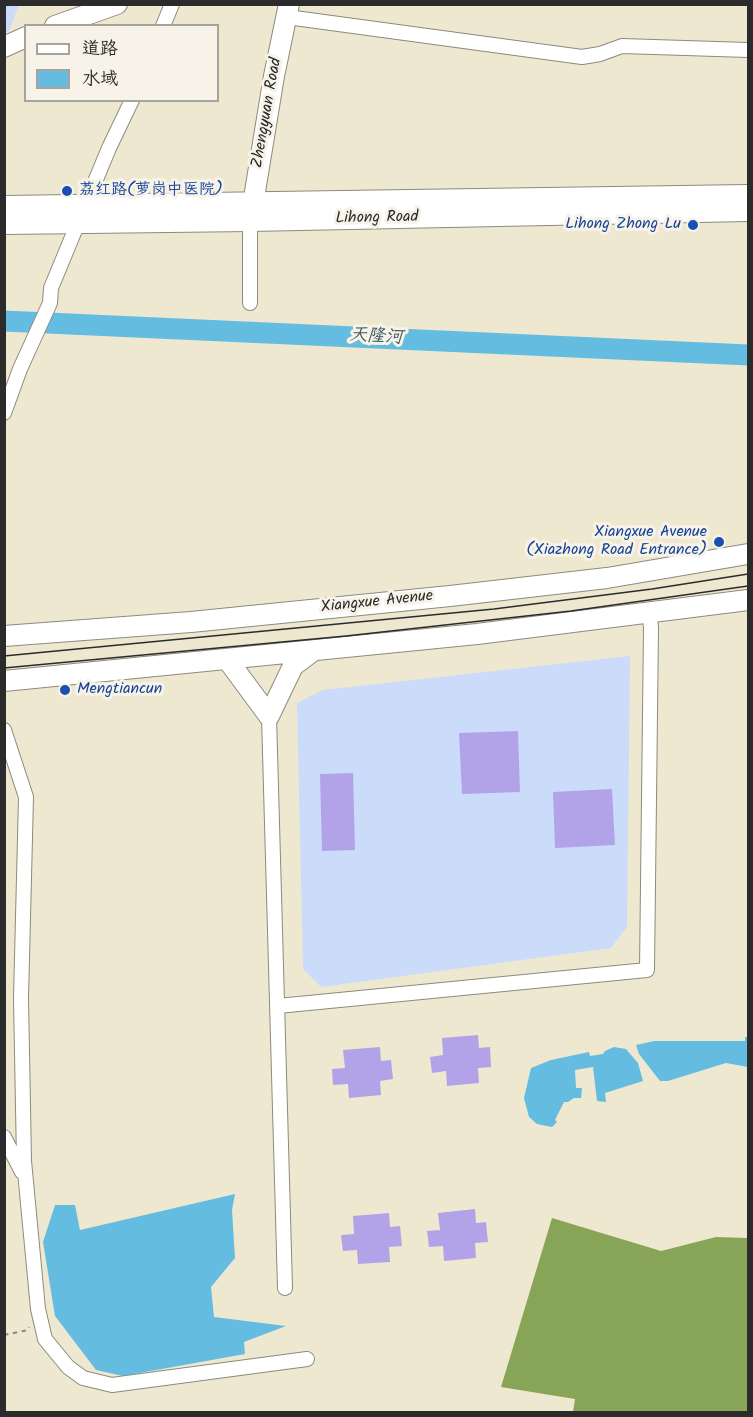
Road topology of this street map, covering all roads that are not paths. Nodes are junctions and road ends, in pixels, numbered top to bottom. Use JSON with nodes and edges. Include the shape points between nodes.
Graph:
{"nodes":[{"id":1,"x":117,"y":4,"type":"edge"},
{"id":2,"x":172,"y":4,"type":"edge"},
{"id":3,"x":288,"y":11,"type":"edge"},
{"id":4,"x":61,"y":24,"type":"edge"},
{"id":5,"x":165,"y":24,"type":"edge"},
{"id":6,"x":24,"y":38,"type":"edge"},
{"id":7,"x":4,"y":47,"type":"edge"},
{"id":8,"x":748,"y":50,"type":"edge"},
{"id":9,"x":131,"y":102,"type":"edge"},
{"id":10,"x":748,"y":195,"type":"edge"},
{"id":11,"x":4,"y":206,"type":"edge"},
{"id":12,"x":86,"y":206,"type":"junction"},
{"id":13,"x":748,"y":211,"type":"edge"},
{"id":14,"x":251,"y":212,"type":"junction"},
{"id":15,"x":4,"y":224,"type":"edge"},
{"id":16,"x":77,"y":224,"type":"junction"},
{"id":17,"x":250,"y":303,"type":"dead end"},
{"id":18,"x":4,"y":413,"type":"edge"},
{"id":19,"x":748,"y":554,"type":"edge"},
{"id":20,"x":748,"y":600,"type":"edge"},
{"id":21,"x":649,"y":614,"type":"junction"},
{"id":22,"x":4,"y":636,"type":"edge"},
{"id":23,"x":313,"y":651,"type":"junction"},
{"id":24,"x":227,"y":659,"type":"junction"},
{"id":25,"x":4,"y":681,"type":"edge"},
{"id":26,"x":269,"y":716,"type":"junction"},
{"id":27,"x":4,"y":730,"type":"edge"},
{"id":28,"x":278,"y":1006,"type":"junction"},
{"id":29,"x":4,"y":1137,"type":"edge"},
{"id":30,"x":25,"y":1179,"type":"junction"},
{"id":31,"x":285,"y":1288,"type":"dead end"},
{"id":32,"x":307,"y":1359,"type":"dead end"}],
"edges":[{"from":1,"to":4,"type":"main road"},
{"from":2,"to":5,"type":"street"},
{"from":3,"to":8,"type":"street","via":[[582,57],[622,46]]},
{"from":3,"to":14,"type":"main road","name":"Zhengyuan Road"},
{"from":6,"to":7,"type":"main road"},
{"from":9,"to":12,"type":"street"},
{"from":10,"to":14,"type":"main road","name":"Lihong Road"},
{"from":11,"to":12,"type":"main road","name":"Lihong Road"},
{"from":12,"to":14,"type":"main road","name":"Lihong Road"},
{"from":12,"to":16,"type":"street"},
{"from":13,"to":14,"type":"main road","name":"Lihong Road"},
{"from":14,"to":16,"type":"main road","name":"Lihong Road"},
{"from":14,"to":17,"type":"street"},
{"from":15,"to":16,"type":"main road","name":"Lihong Road"},
{"from":16,"to":18,"type":"street","via":[[51,288],[50,303]]},
{"from":19,"to":22,"type":"main road","name":"Xiangxue Avenue","via":[[607,578],[450,596]]},
{"from":20,"to":21,"type":"main road"},
{"from":21,"to":23,"type":"main road"},
{"from":21,"to":28,"type":"street","via":[[647,970]]},
{"from":23,"to":24,"type":"main road"},
{"from":23,"to":26,"type":"main road","via":[[293,666]]},
{"from":24,"to":25,"type":"main road"},
{"from":24,"to":26,"type":"main road"},
{"from":26,"to":28,"type":"street"},
{"from":27,"to":30,"type":"street","via":[[26,797],[21,998]]},
{"from":28,"to":31,"type":"street"},
{"from":29,"to":30,"type":"street"},
{"from":30,"to":32,"type":"street","via":[[38,1309],[45,1339],[83,1378],[112,1385]]}]}
